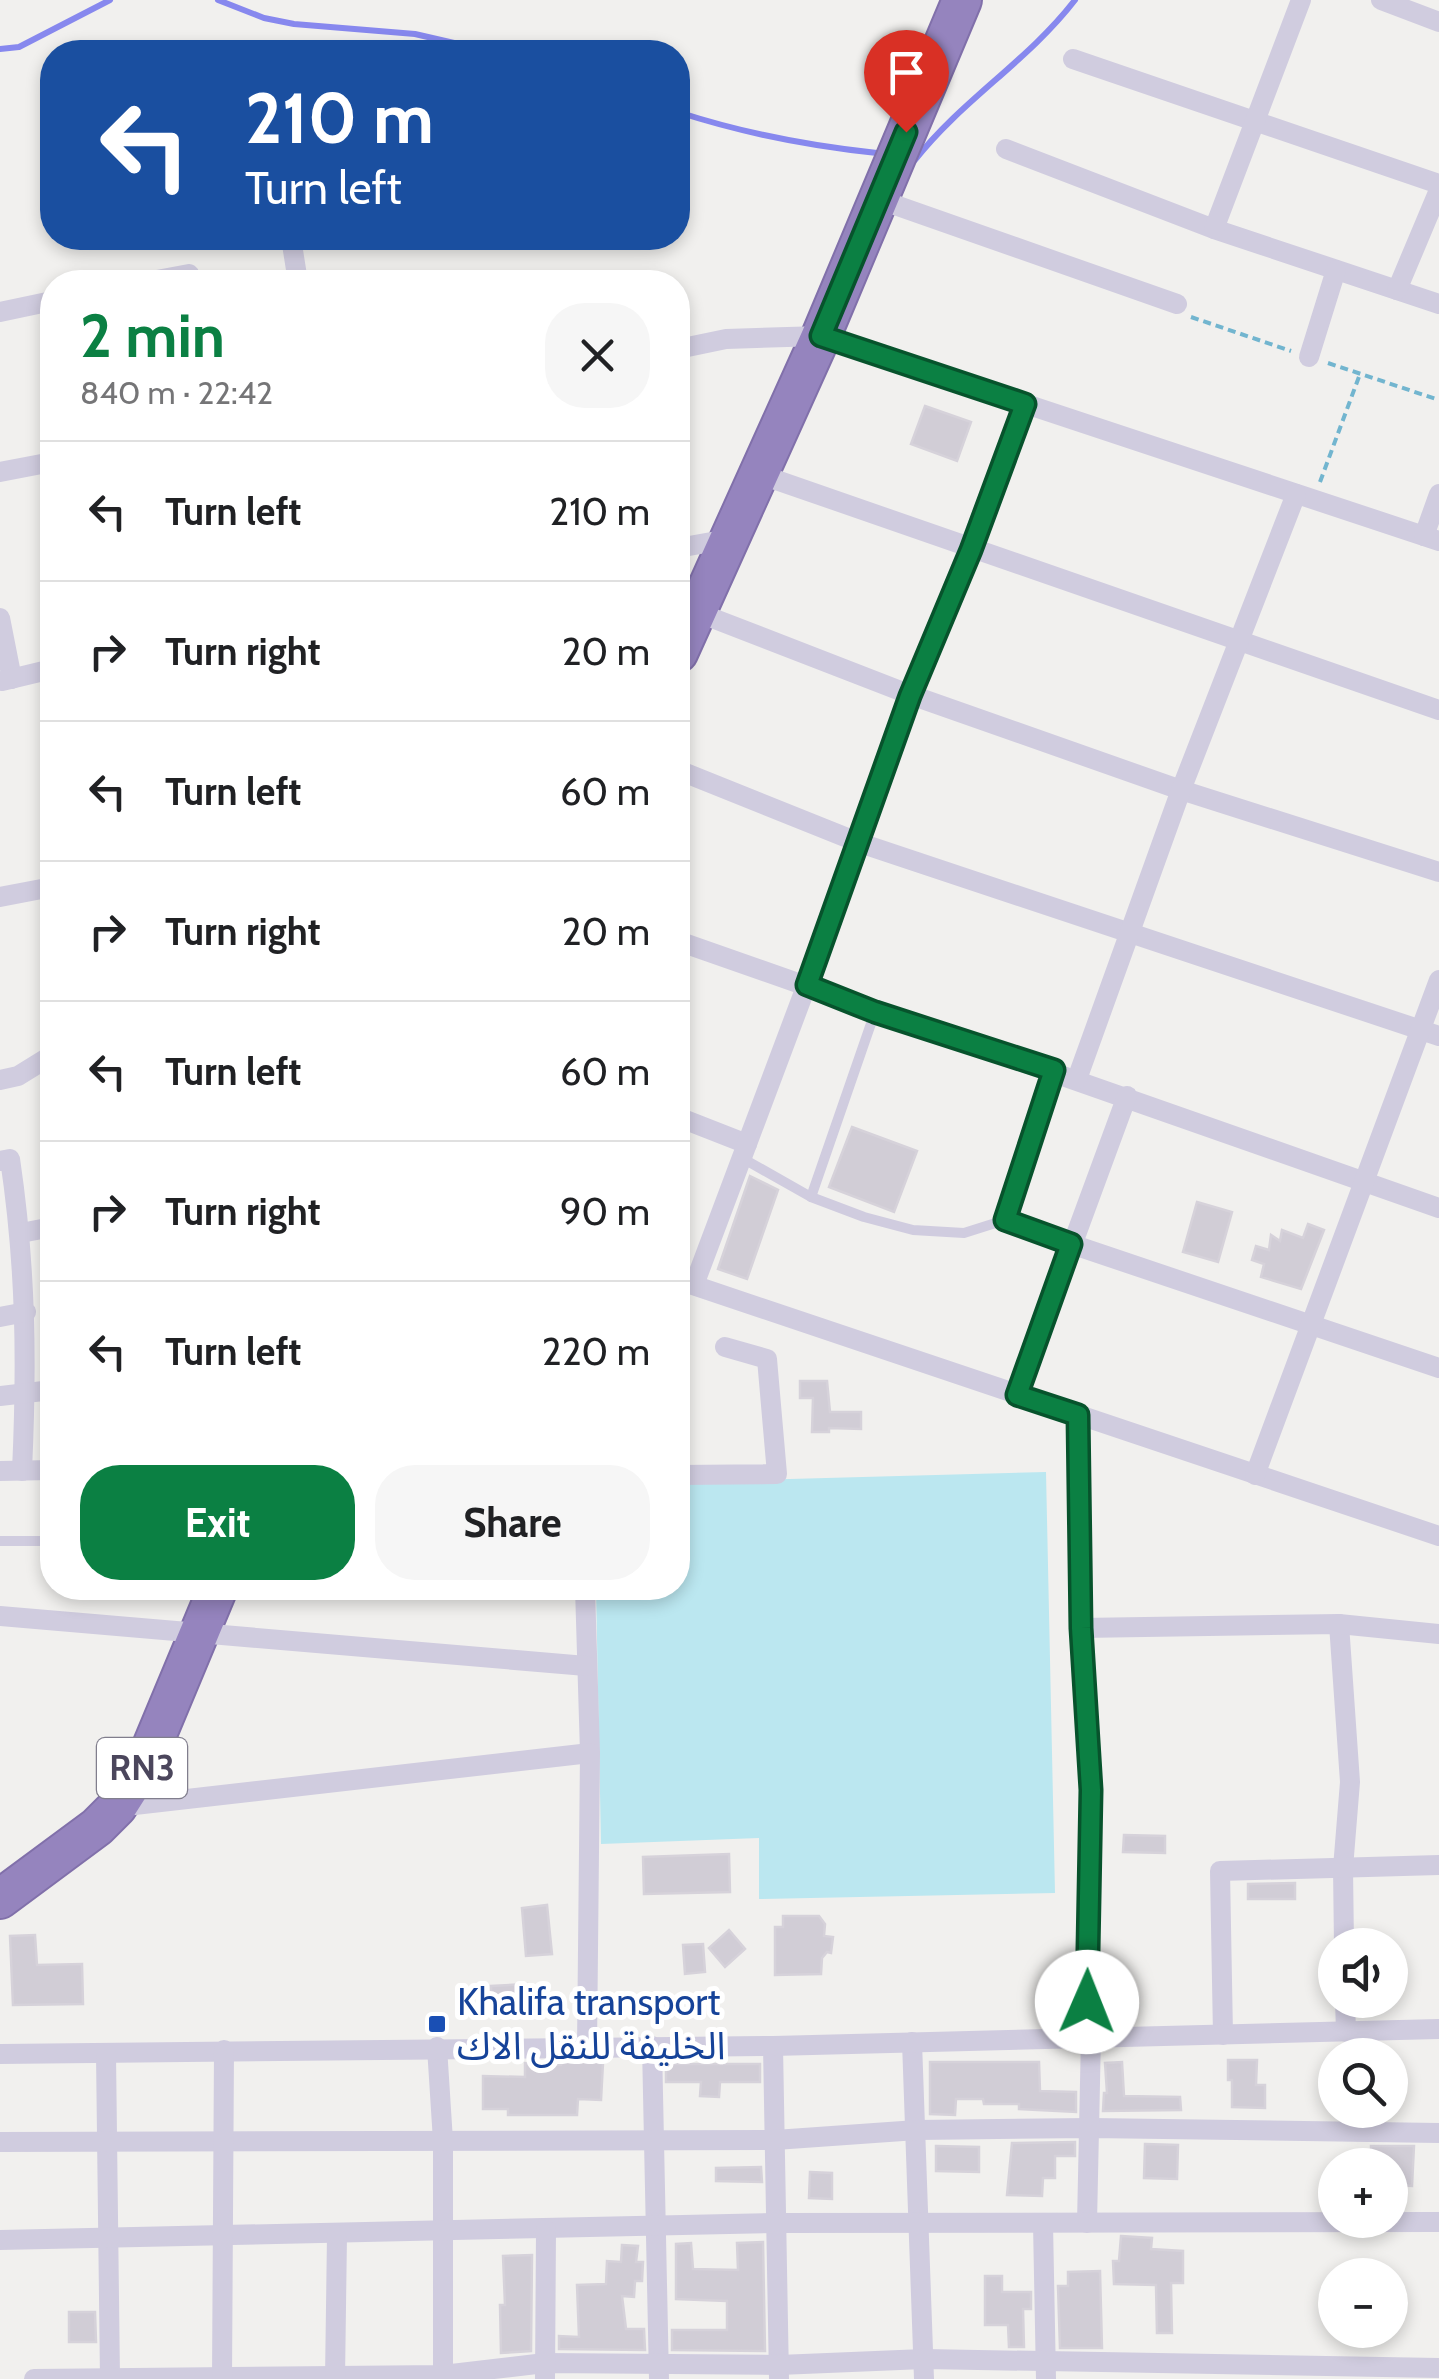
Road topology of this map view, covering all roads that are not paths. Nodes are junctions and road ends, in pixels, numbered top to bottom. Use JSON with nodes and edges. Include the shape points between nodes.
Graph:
{"nodes":[{"id":1,"x":962,"y":0,"type":"edge"},
{"id":2,"x":1302,"y":0,"type":"edge"},
{"id":3,"x":1382,"y":0,"type":"edge"},
{"id":4,"x":1439,"y":22,"type":"edge"},
{"id":5,"x":1073,"y":60,"type":"dead end"},
{"id":6,"x":1255,"y":122,"type":"junction"},
{"id":7,"x":1006,"y":149,"type":"dead end"},
{"id":8,"x":1439,"y":187,"type":"edge"},
{"id":9,"x":878,"y":199,"type":"junction"},
{"id":10,"x":1214,"y":229,"type":"junction"},
{"id":11,"x":1336,"y":270,"type":"junction"},
{"id":12,"x":1397,"y":290,"type":"junction"},
{"id":13,"x":40,"y":304,"type":"edge"},
{"id":14,"x":1177,"y":304,"type":"dead end"},
{"id":15,"x":1439,"y":304,"type":"edge"},
{"id":16,"x":0,"y":312,"type":"edge"},
{"id":17,"x":821,"y":336,"type":"junction"},
{"id":18,"x":690,"y":347,"type":"edge"},
{"id":19,"x":1309,"y":357,"type":"dead end"},
{"id":20,"x":1025,"y":404,"type":"junction"},
{"id":21,"x":40,"y":464,"type":"edge"},
{"id":22,"x":0,"y":472,"type":"edge"},
{"id":23,"x":759,"y":474,"type":"junction"},
{"id":24,"x":1439,"y":494,"type":"edge"},
{"id":25,"x":1305,"y":497,"type":"junction"},
{"id":26,"x":728,"y":539,"type":"junction"},
{"id":27,"x":1431,"y":539,"type":"edge"},
{"id":28,"x":690,"y":546,"type":"edge"},
{"id":29,"x":971,"y":550,"type":"junction"},
{"id":30,"x":694,"y":611,"type":"junction"},
{"id":31,"x":0,"y":618,"type":"edge"},
{"id":32,"x":690,"y":621,"type":"edge"},
{"id":33,"x":1241,"y":642,"type":"junction"},
{"id":34,"x":40,"y":672,"type":"edge"},
{"id":35,"x":6,"y":680,"type":"edge"},
{"id":36,"x":910,"y":696,"type":"junction"},
{"id":37,"x":1439,"y":710,"type":"edge"},
{"id":38,"x":690,"y":775,"type":"edge"},
{"id":39,"x":1181,"y":790,"type":"junction"},
{"id":40,"x":860,"y":843,"type":"junction"},
{"id":41,"x":1439,"y":872,"type":"edge"},
{"id":42,"x":40,"y":889,"type":"edge"},
{"id":43,"x":0,"y":897,"type":"edge"},
{"id":44,"x":1132,"y":934,"type":"junction"},
{"id":45,"x":690,"y":945,"type":"edge"},
{"id":46,"x":1439,"y":980,"type":"edge"},
{"id":47,"x":807,"y":985,"type":"junction"},
{"id":48,"x":875,"y":1012,"type":"junction"},
{"id":49,"x":1430,"y":1033,"type":"edge"},
{"id":50,"x":40,"y":1062,"type":"edge"},
{"id":51,"x":1054,"y":1070,"type":"junction"},
{"id":52,"x":1077,"y":1078,"type":"junction"},
{"id":53,"x":0,"y":1080,"type":"edge"},
{"id":54,"x":1127,"y":1096,"type":"junction"},
{"id":55,"x":690,"y":1123,"type":"edge"},
{"id":56,"x":744,"y":1151,"type":"junction"},
{"id":57,"x":0,"y":1161,"type":"edge"},
{"id":58,"x":1364,"y":1183,"type":"junction"},
{"id":59,"x":811,"y":1197,"type":"junction"},
{"id":60,"x":1439,"y":1208,"type":"edge"},
{"id":61,"x":1005,"y":1220,"type":"junction"},
{"id":62,"x":40,"y":1229,"type":"edge"},
{"id":63,"x":21,"y":1233,"type":"junction"},
{"id":64,"x":1071,"y":1244,"type":"junction"},
{"id":65,"x":690,"y":1273,"type":"edge"},
{"id":66,"x":690,"y":1283,"type":"edge"},
{"id":67,"x":26,"y":1312,"type":"junction"},
{"id":68,"x":0,"y":1316,"type":"edge"},
{"id":69,"x":1310,"y":1326,"type":"junction"},
{"id":70,"x":725,"y":1347,"type":"dead end"},
{"id":71,"x":1439,"y":1368,"type":"edge"},
{"id":72,"x":40,"y":1391,"type":"edge"},
{"id":73,"x":26,"y":1392,"type":"junction"},
{"id":74,"x":1017,"y":1395,"type":"junction"},
{"id":75,"x":0,"y":1396,"type":"edge"},
{"id":76,"x":1078,"y":1415,"type":"junction"},
{"id":77,"x":40,"y":1470,"type":"edge"},
{"id":78,"x":11,"y":1471,"type":"edge"},
{"id":79,"x":1256,"y":1474,"type":"junction"},
{"id":80,"x":690,"y":1476,"type":"edge"},
{"id":81,"x":1439,"y":1536,"type":"edge"},
{"id":82,"x":40,"y":1540,"type":"edge"},
{"id":83,"x":0,"y":1541,"type":"edge"},
{"id":84,"x":213,"y":1600,"type":"edge"},
{"id":85,"x":585,"y":1600,"type":"edge"},
{"id":86,"x":0,"y":1616,"type":"edge"},
{"id":87,"x":1339,"y":1624,"type":"junction"},
{"id":88,"x":1081,"y":1628,"type":"junction"},
{"id":89,"x":197,"y":1634,"type":"junction"},
{"id":90,"x":1439,"y":1634,"type":"edge"},
{"id":91,"x":586,"y":1666,"type":"junction"},
{"id":92,"x":590,"y":1753,"type":"junction"},
{"id":93,"x":117,"y":1806,"type":"junction"},
{"id":94,"x":1439,"y":1865,"type":"edge"},
{"id":95,"x":1343,"y":1868,"type":"junction"},
{"id":96,"x":0,"y":1899,"type":"edge"},
{"id":97,"x":1344,"y":1928,"type":"edge"},
{"id":98,"x":1346,"y":2018,"type":"edge"},
{"id":99,"x":1439,"y":2029,"type":"edge"},
{"id":100,"x":1346,"y":2032,"type":"junction"},
{"id":101,"x":1223,"y":2035,"type":"junction"},
{"id":102,"x":1089,"y":2036,"type":"junction"},
{"id":103,"x":912,"y":2042,"type":"junction"},
{"id":104,"x":652,"y":2046,"type":"junction"},
{"id":105,"x":773,"y":2046,"type":"junction"},
{"id":106,"x":437,"y":2047,"type":"junction"},
{"id":107,"x":587,"y":2048,"type":"junction"},
{"id":108,"x":224,"y":2050,"type":"junction"},
{"id":109,"x":0,"y":2054,"type":"edge"},
{"id":110,"x":106,"y":2054,"type":"junction"},
{"id":111,"x":1091,"y":2128,"type":"junction"},
{"id":112,"x":917,"y":2130,"type":"junction"},
{"id":113,"x":1439,"y":2133,"type":"edge"},
{"id":114,"x":655,"y":2140,"type":"junction"},
{"id":115,"x":775,"y":2140,"type":"junction"},
{"id":116,"x":442,"y":2141,"type":"junction"},
{"id":117,"x":0,"y":2142,"type":"edge"},
{"id":118,"x":108,"y":2142,"type":"junction"},
{"id":119,"x":222,"y":2142,"type":"junction"},
{"id":120,"x":1439,"y":2222,"type":"edge"},
{"id":121,"x":920,"y":2223,"type":"junction"},
{"id":122,"x":1043,"y":2223,"type":"junction"},
{"id":123,"x":1087,"y":2223,"type":"junction"},
{"id":124,"x":774,"y":2224,"type":"junction"},
{"id":125,"x":655,"y":2226,"type":"junction"},
{"id":126,"x":442,"y":2230,"type":"junction"},
{"id":127,"x":546,"y":2230,"type":"junction"},
{"id":128,"x":221,"y":2235,"type":"junction"},
{"id":129,"x":337,"y":2235,"type":"junction"},
{"id":130,"x":0,"y":2240,"type":"edge"},
{"id":131,"x":109,"y":2240,"type":"junction"},
{"id":132,"x":1439,"y":2368,"type":"edge"},
{"id":133,"x":924,"y":2369,"type":"edge"},
{"id":134,"x":1046,"y":2370,"type":"edge"},
{"id":135,"x":545,"y":2371,"type":"edge"},
{"id":136,"x":659,"y":2372,"type":"edge"},
{"id":137,"x":779,"y":2372,"type":"edge"},
{"id":138,"x":1299,"y":2374,"type":"edge"},
{"id":139,"x":443,"y":2377,"type":"edge"},
{"id":140,"x":222,"y":2378,"type":"edge"},
{"id":141,"x":335,"y":2378,"type":"edge"},
{"id":142,"x":34,"y":2379,"type":"edge"},
{"id":143,"x":110,"y":2379,"type":"edge"}],
"edges":[{"from":1,"to":9,"type":"highway"},
{"from":2,"to":6,"type":"street"},
{"from":3,"to":4,"type":"street"},
{"from":5,"to":6,"type":"street"},
{"from":6,"to":8,"type":"street"},
{"from":6,"to":10,"type":"street"},
{"from":7,"to":10,"type":"street"},
{"from":8,"to":12,"type":"street"},
{"from":9,"to":14,"type":"street"},
{"from":9,"to":17,"type":"highway"},
{"from":10,"to":11,"type":"street"},
{"from":11,"to":12,"type":"street"},
{"from":11,"to":19,"type":"street"},
{"from":12,"to":15,"type":"street"},
{"from":13,"to":16,"type":"street"},
{"from":17,"to":18,"type":"street"},
{"from":17,"to":20,"type":"street"},
{"from":17,"to":23,"type":"highway"},
{"from":20,"to":25,"type":"street"},
{"from":20,"to":29,"type":"street"},
{"from":21,"to":22,"type":"street"},
{"from":23,"to":26,"type":"highway"},
{"from":23,"to":29,"type":"street"},
{"from":24,"to":27,"type":"street"},
{"from":25,"to":27,"type":"street"},
{"from":25,"to":33,"type":"street"},
{"from":26,"to":28,"type":"street"},
{"from":26,"to":30,"type":"highway"},
{"from":29,"to":33,"type":"street"},
{"from":29,"to":36,"type":"street"},
{"from":30,"to":32,"type":"highway"},
{"from":30,"to":36,"type":"street"},
{"from":31,"to":35,"type":"street"},
{"from":33,"to":37,"type":"street"},
{"from":33,"to":39,"type":"street"},
{"from":34,"to":35,"type":"street"},
{"from":36,"to":39,"type":"street"},
{"from":36,"to":40,"type":"street"},
{"from":38,"to":40,"type":"street"},
{"from":39,"to":41,"type":"street"},
{"from":39,"to":44,"type":"street"},
{"from":40,"to":44,"type":"street"},
{"from":40,"to":47,"type":"street"},
{"from":42,"to":43,"type":"street"},
{"from":44,"to":49,"type":"street"},
{"from":44,"to":52,"type":"street"},
{"from":45,"to":47,"type":"street"},
{"from":46,"to":49,"type":"street"},
{"from":47,"to":48,"type":"street"},
{"from":47,"to":56,"type":"street"},
{"from":48,"to":51,"type":"street"},
{"from":48,"to":59,"type":"lane"},
{"from":49,"to":58,"type":"street"},
{"from":50,"to":53,"type":"street"},
{"from":51,"to":52,"type":"street"},
{"from":51,"to":61,"type":"lane"},
{"from":52,"to":54,"type":"street"},
{"from":54,"to":58,"type":"street"},
{"from":54,"to":64,"type":"street"},
{"from":55,"to":56,"type":"street"},
{"from":56,"to":59,"type":"lane"},
{"from":56,"to":65,"type":"street"},
{"from":57,"to":63,"type":"street","via":[[10,1159]]},
{"from":58,"to":60,"type":"street"},
{"from":58,"to":69,"type":"street"},
{"from":59,"to":61,"type":"lane","via":[[939,1234]]},
{"from":61,"to":64,"type":"lane"},
{"from":62,"to":63,"type":"street"},
{"from":63,"to":67,"type":"street"},
{"from":64,"to":69,"type":"street"},
{"from":64,"to":74,"type":"street"},
{"from":66,"to":74,"type":"street"},
{"from":67,"to":68,"type":"street"},
{"from":67,"to":73,"type":"street"},
{"from":69,"to":71,"type":"street"},
{"from":69,"to":79,"type":"street"},
{"from":70,"to":80,"type":"street","via":[[767,1358],[777,1474]]},
{"from":72,"to":73,"type":"street"},
{"from":73,"to":75,"type":"street"},
{"from":73,"to":78,"type":"street"},
{"from":74,"to":76,"type":"street"},
{"from":76,"to":79,"type":"street"},
{"from":76,"to":88,"type":"street"},
{"from":77,"to":78,"type":"street"},
{"from":79,"to":81,"type":"street"},
{"from":82,"to":83,"type":"lane"},
{"from":84,"to":89,"type":"highway","number":"RN3"},
{"from":85,"to":91,"type":"street"},
{"from":86,"to":89,"type":"street"},
{"from":87,"to":88,"type":"street"},
{"from":87,"to":90,"type":"street"},
{"from":87,"to":95,"type":"street","via":[[1350,1782]]},
{"from":88,"to":102,"type":"street","via":[[1091,1790]]},
{"from":89,"to":91,"type":"street"},
{"from":89,"to":93,"type":"highway","number":"RN3","via":[[145,1762]]},
{"from":91,"to":92,"type":"street"},
{"from":92,"to":93,"type":"street"},
{"from":92,"to":107,"type":"street"},
{"from":93,"to":96,"type":"highway","number":"RN3"},
{"from":94,"to":95,"type":"street"},
{"from":95,"to":97,"type":"street"},
{"from":95,"to":101,"type":"street","via":[[1220,1870]]},
{"from":98,"to":100,"type":"street"},
{"from":99,"to":100,"type":"street"},
{"from":100,"to":101,"type":"street"},
{"from":101,"to":102,"type":"street"},
{"from":102,"to":103,"type":"street"},
{"from":102,"to":111,"type":"street"},
{"from":103,"to":105,"type":"street"},
{"from":103,"to":112,"type":"street"},
{"from":104,"to":105,"type":"street"},
{"from":104,"to":107,"type":"street"},
{"from":104,"to":114,"type":"street"},
{"from":105,"to":115,"type":"street"},
{"from":106,"to":107,"type":"street"},
{"from":106,"to":108,"type":"street"},
{"from":106,"to":116,"type":"street"},
{"from":108,"to":110,"type":"street"},
{"from":108,"to":119,"type":"street"},
{"from":109,"to":110,"type":"street"},
{"from":110,"to":118,"type":"street"},
{"from":111,"to":112,"type":"street"},
{"from":111,"to":113,"type":"street"},
{"from":111,"to":123,"type":"street"},
{"from":112,"to":115,"type":"street"},
{"from":112,"to":121,"type":"street"},
{"from":114,"to":115,"type":"street"},
{"from":114,"to":116,"type":"street"},
{"from":114,"to":125,"type":"street"},
{"from":115,"to":124,"type":"street"},
{"from":116,"to":119,"type":"street"},
{"from":116,"to":126,"type":"street"},
{"from":117,"to":118,"type":"street"},
{"from":118,"to":119,"type":"street"},
{"from":118,"to":131,"type":"street"},
{"from":119,"to":128,"type":"street"},
{"from":120,"to":123,"type":"street"},
{"from":121,"to":122,"type":"street"},
{"from":121,"to":124,"type":"street"},
{"from":121,"to":133,"type":"street"},
{"from":122,"to":123,"type":"street"},
{"from":122,"to":134,"type":"street"},
{"from":124,"to":125,"type":"street"},
{"from":124,"to":137,"type":"street"},
{"from":125,"to":127,"type":"street"},
{"from":125,"to":136,"type":"street"},
{"from":126,"to":127,"type":"street"},
{"from":126,"to":129,"type":"street"},
{"from":126,"to":139,"type":"street"},
{"from":127,"to":135,"type":"street"},
{"from":128,"to":129,"type":"street"},
{"from":128,"to":131,"type":"street"},
{"from":128,"to":140,"type":"street"},
{"from":129,"to":141,"type":"street"},
{"from":130,"to":131,"type":"street"},
{"from":131,"to":143,"type":"street"},
{"from":132,"to":138,"type":"street"},
{"from":133,"to":134,"type":"street"},
{"from":133,"to":137,"type":"street"},
{"from":134,"to":138,"type":"street"},
{"from":135,"to":136,"type":"street"},
{"from":135,"to":139,"type":"street"},
{"from":136,"to":137,"type":"street"},
{"from":139,"to":141,"type":"street"},
{"from":140,"to":141,"type":"street"},
{"from":140,"to":143,"type":"street"},
{"from":142,"to":143,"type":"street"}]}
